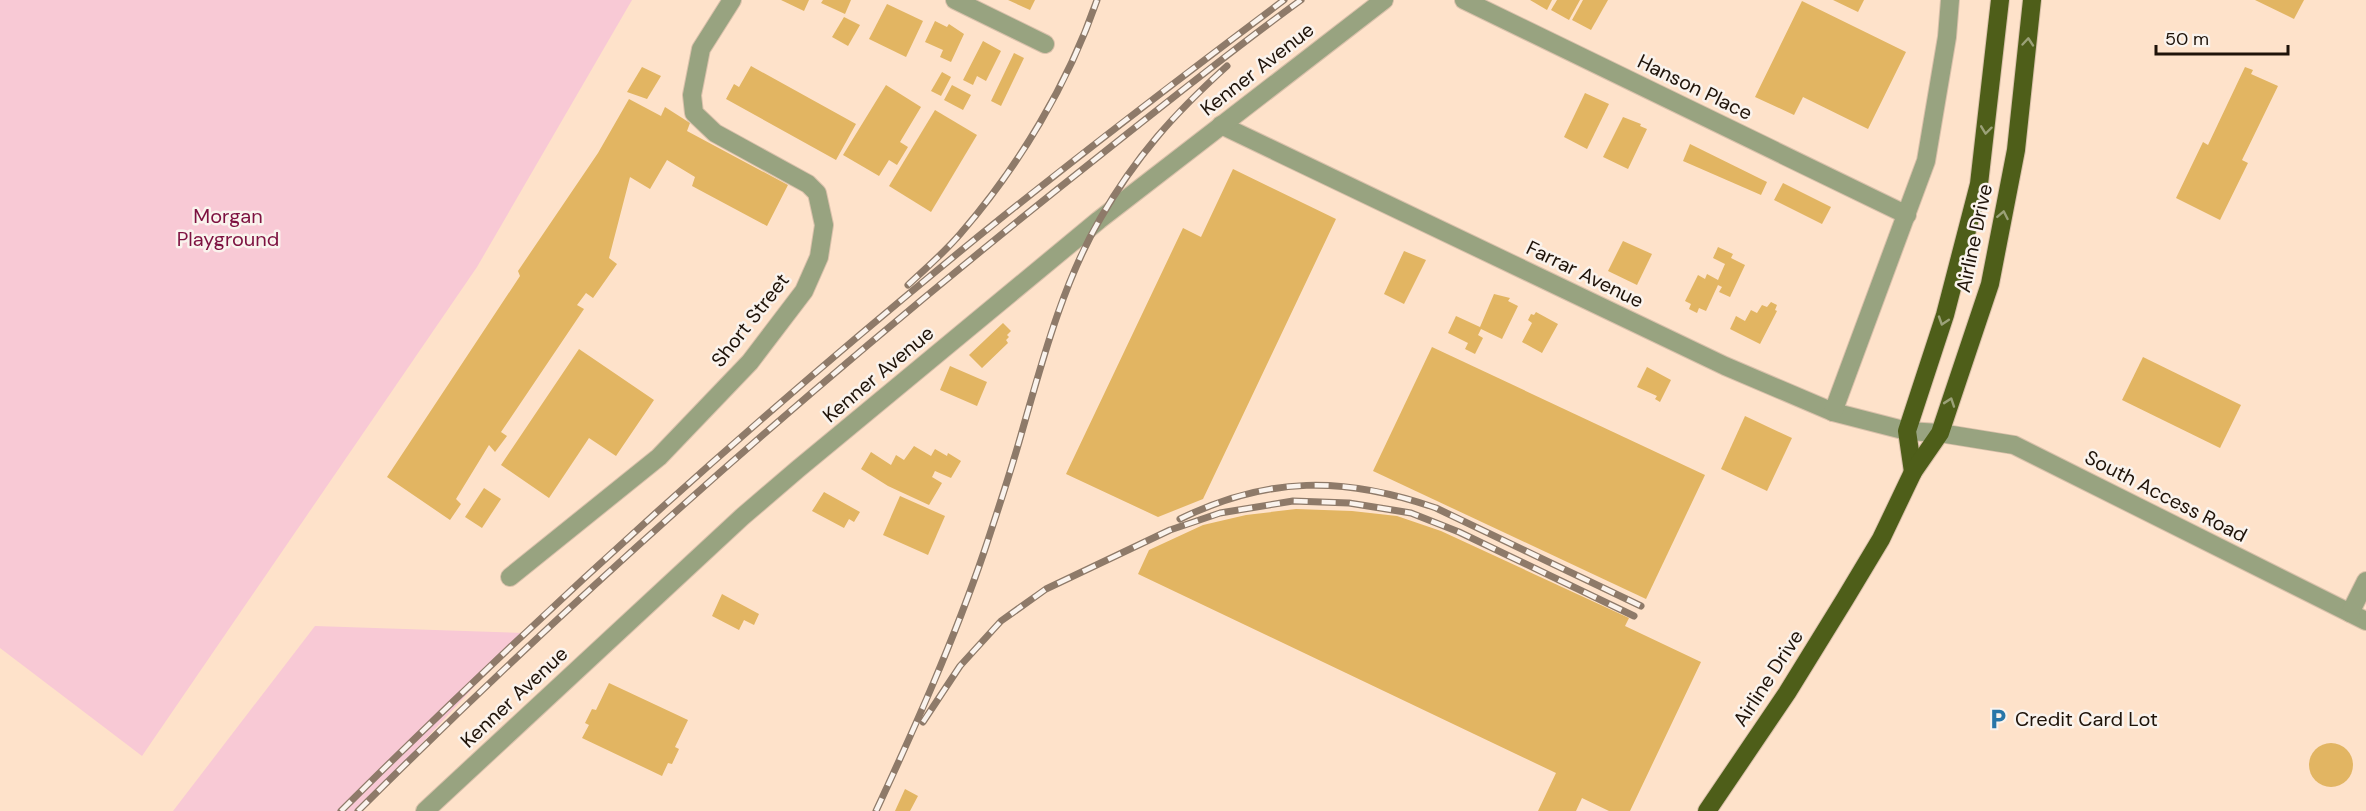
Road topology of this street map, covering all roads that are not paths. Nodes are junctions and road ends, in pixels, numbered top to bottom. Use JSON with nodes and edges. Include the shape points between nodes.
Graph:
{"nodes":[{"id":1,"x":732,"y":0,"type":"edge"},
{"id":2,"x":956,"y":0,"type":"edge"},
{"id":3,"x":1384,"y":0,"type":"edge"},
{"id":4,"x":1464,"y":0,"type":"edge"},
{"id":5,"x":1950,"y":0,"type":"edge"},
{"id":6,"x":2000,"y":0,"type":"edge"},
{"id":7,"x":2032,"y":0,"type":"edge"},
{"id":8,"x":1045,"y":44,"type":"dead end"},
{"id":9,"x":1221,"y":125,"type":"junction"},
{"id":10,"x":1907,"y":215,"type":"junction"},
{"id":11,"x":1833,"y":412,"type":"junction"},
{"id":12,"x":1907,"y":431,"type":"junction"},
{"id":13,"x":1940,"y":433,"type":"junction"},
{"id":14,"x":1913,"y":472,"type":"junction"},
{"id":15,"x":510,"y":578,"type":"dead end"},
{"id":16,"x":2366,"y":581,"type":"edge"},
{"id":17,"x":2358,"y":617,"type":"edge"},
{"id":18,"x":425,"y":811,"type":"edge"},
{"id":19,"x":1707,"y":811,"type":"edge"}],
"edges":[{"from":1,"to":15,"type":"street","name":"Short Street","via":[[702,49],[692,95],[694,113],[715,133],[808,184],[817,193],[824,225],[819,257],[804,291],[750,362],[659,457]]},
{"from":2,"to":8,"type":"street"},
{"from":3,"to":9,"type":"street","name":"Kenner Avenue"},
{"from":4,"to":10,"type":"street","name":"Hanson Place"},
{"from":5,"to":10,"type":"street","via":[[1926,161]]},
{"from":6,"to":12,"type":"highway","name":"Airline Drive","one_way":true,"via":[[1979,184],[1946,315]]},
{"from":13,"to":7,"type":"highway","name":"Airline Drive","one_way":true,"via":[[1990,284],[2016,150]]},
{"from":9,"to":11,"type":"street","name":"Farrar Avenue","via":[[1725,366]]},
{"from":9,"to":18,"type":"street","name":"Kenner Avenue","via":[[1099,220],[758,503]]},
{"from":10,"to":11,"type":"street"},
{"from":11,"to":12,"type":"street","name":"Farrar Avenue"},
{"from":12,"to":13,"type":"street","name":"Farrar Avenue"},
{"from":12,"to":14,"type":"highway","name":"Airline Drive"},
{"from":13,"to":14,"type":"highway","name":"Airline Drive"},
{"from":13,"to":17,"type":"street","name":"South Access Road","via":[[2014,445]]},
{"from":14,"to":19,"type":"highway","name":"Airline Drive","via":[[1881,539],[1845,599]]},
{"from":16,"to":17,"type":"street"}]}
